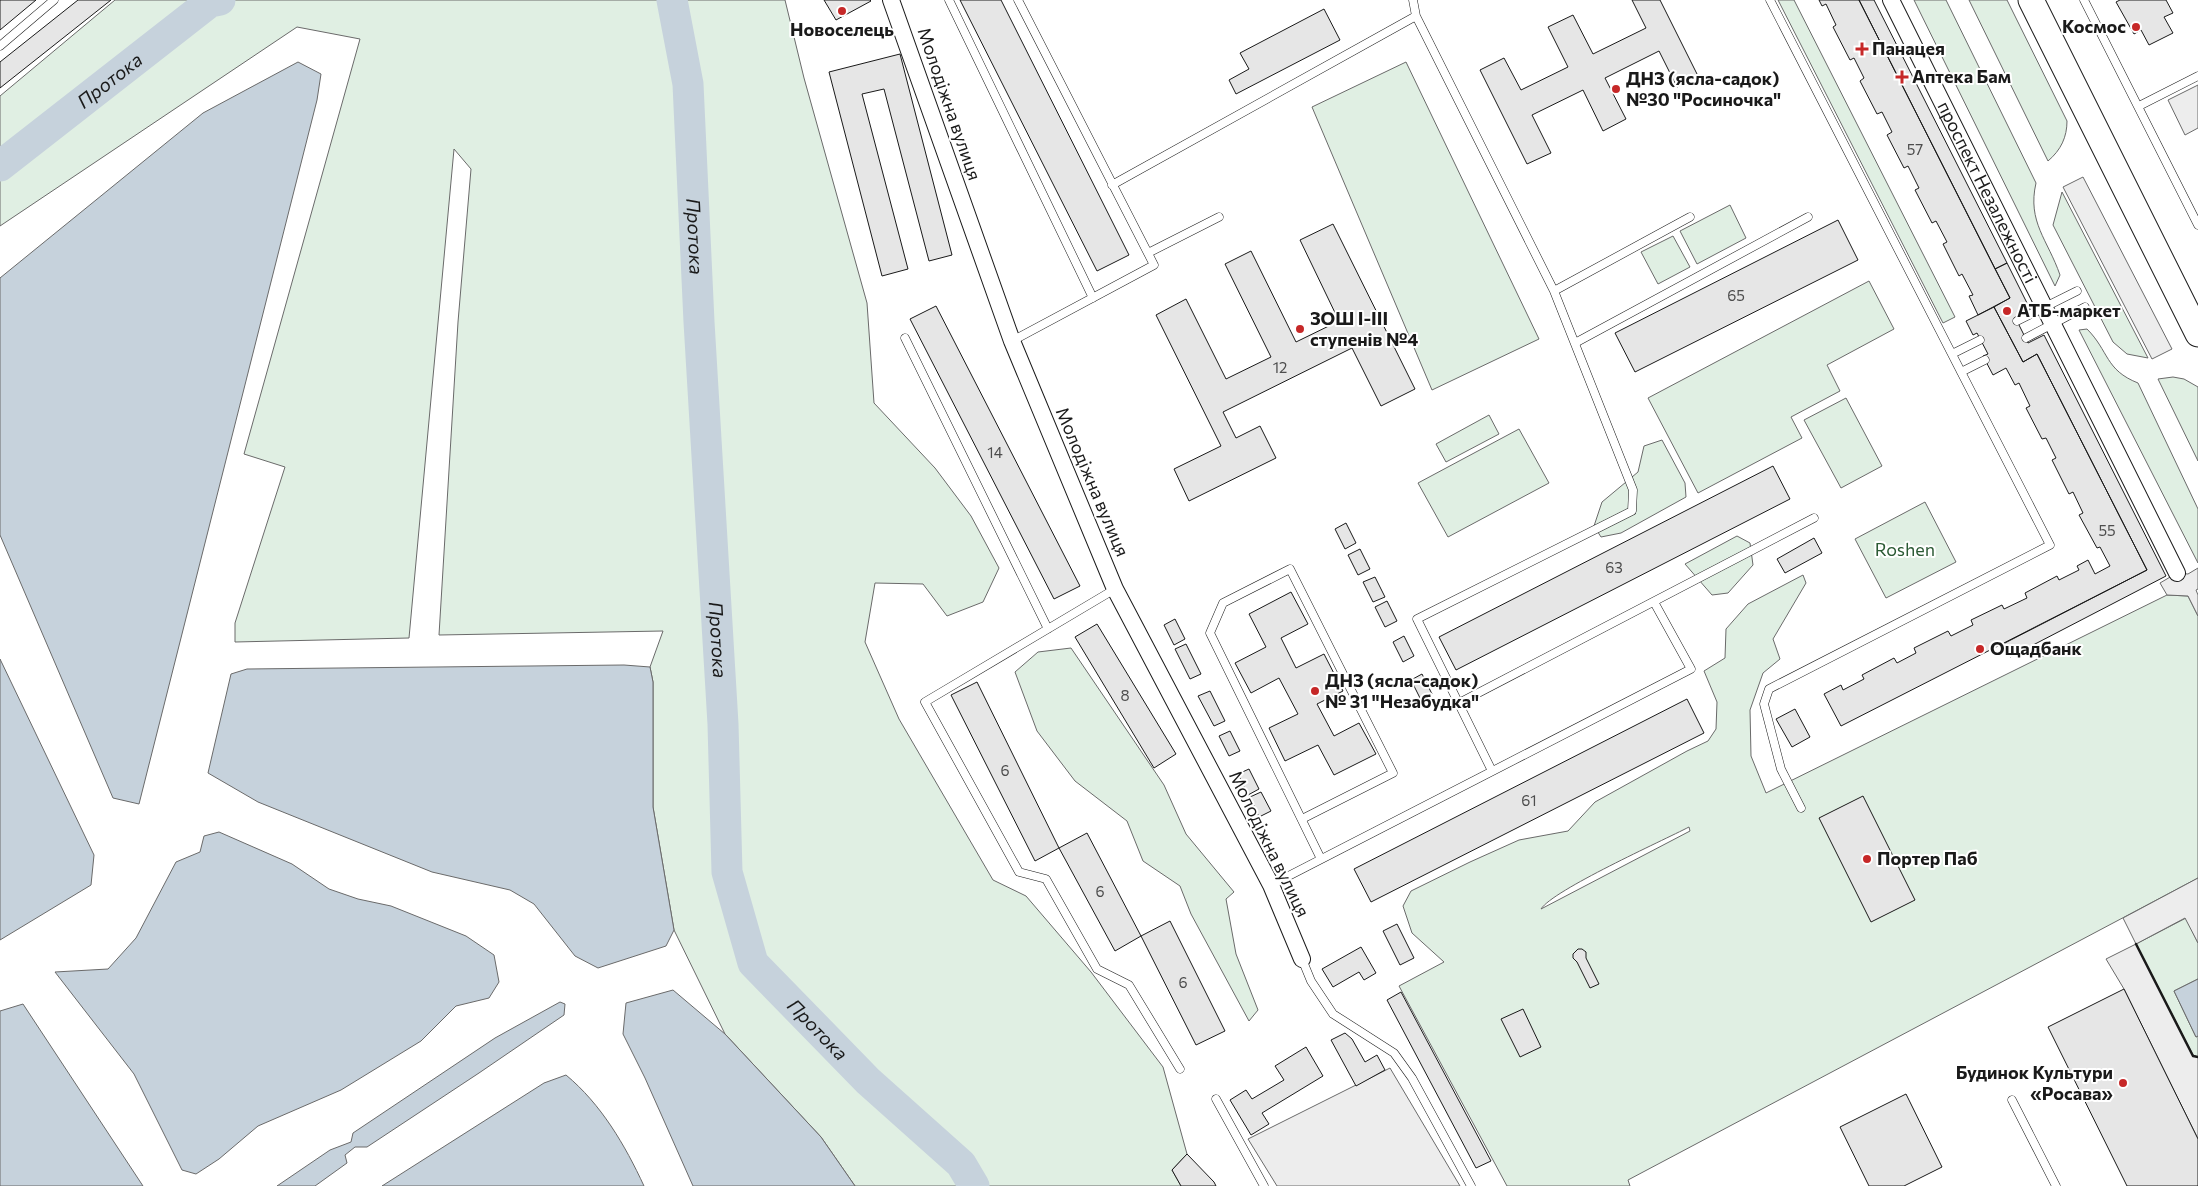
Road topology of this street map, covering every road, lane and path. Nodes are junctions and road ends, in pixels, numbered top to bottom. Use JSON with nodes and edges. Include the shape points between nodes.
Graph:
{"nodes":[{"id":1,"x":54,"y":0,"type":"edge"},
{"id":2,"x":892,"y":0,"type":"edge"},
{"id":3,"x":949,"y":0,"type":"edge"},
{"id":4,"x":1018,"y":0,"type":"edge"},
{"id":5,"x":1413,"y":0,"type":"edge"},
{"id":6,"x":1770,"y":0,"type":"edge"},
{"id":7,"x":1890,"y":0,"type":"edge"},
{"id":8,"x":2032,"y":0,"type":"edge"},
{"id":9,"x":2084,"y":0,"type":"edge"},
{"id":10,"x":1416,"y":16,"type":"junction"},
{"id":11,"x":0,"y":46,"type":"edge"},
{"id":12,"x":2198,"y":76,"type":"edge"},
{"id":13,"x":2139,"y":106,"type":"junction"},
{"id":14,"x":1112,"y":184,"type":"junction"},
{"id":15,"x":1218,"y":216,"type":"dead end"},
{"id":16,"x":1690,"y":218,"type":"dead end"},
{"id":17,"x":1808,"y":218,"type":"dead end"},
{"id":18,"x":2198,"y":225,"type":"edge"},
{"id":19,"x":1148,"y":253,"type":"junction"},
{"id":20,"x":1554,"y":291,"type":"junction"},
{"id":21,"x":2076,"y":291,"type":"dead end"},
{"id":22,"x":1093,"y":298,"type":"junction"},
{"id":23,"x":2044,"y":307,"type":"junction"},
{"id":24,"x":2085,"y":307,"type":"dead end"},
{"id":25,"x":2017,"y":321,"type":"dead end"},
{"id":26,"x":2053,"y":324,"type":"junction"},
{"id":27,"x":2198,"y":334,"type":"edge"},
{"id":28,"x":906,"y":338,"type":"dead end"},
{"id":29,"x":2026,"y":338,"type":"dead end"},
{"id":30,"x":1980,"y":340,"type":"dead end"},
{"id":31,"x":1012,"y":342,"type":"junction"},
{"id":32,"x":1574,"y":343,"type":"junction"},
{"id":33,"x":1952,"y":354,"type":"junction"},
{"id":34,"x":1985,"y":360,"type":"dead end"},
{"id":35,"x":1961,"y":372,"type":"junction"},
{"id":36,"x":1814,"y":518,"type":"dead end"},
{"id":37,"x":2178,"y":573,"type":"dead end"},
{"id":38,"x":1115,"y":589,"type":"junction"},
{"id":39,"x":1654,"y":602,"type":"junction"},
{"id":40,"x":1048,"y":629,"type":"junction"},
{"id":41,"x":1459,"y":703,"type":"junction"},
{"id":42,"x":1492,"y":771,"type":"junction"},
{"id":43,"x":1801,"y":808,"type":"dead end"},
{"id":44,"x":1302,"y":818,"type":"junction"},
{"id":45,"x":1320,"y":859,"type":"junction"},
{"id":46,"x":1271,"y":885,"type":"junction"},
{"id":47,"x":1302,"y":960,"type":"joint"},
{"id":48,"x":1180,"y":1069,"type":"dead end"},
{"id":49,"x":1216,"y":1098,"type":"dead end"},
{"id":50,"x":2012,"y":1100,"type":"dead end"},
{"id":51,"x":1264,"y":1186,"type":"edge"},
{"id":52,"x":1471,"y":1186,"type":"edge"},
{"id":53,"x":2056,"y":1186,"type":"edge"}],
"edges":[{"from":1,"to":11,"type":"lane"},
{"from":2,"to":31,"type":"street","name":"Молодіжна вулиця"},
{"from":3,"to":22,"type":"lane"},
{"from":4,"to":14,"type":"lane"},
{"from":5,"to":10,"type":"lane"},
{"from":6,"to":33,"type":"lane"},
{"from":7,"to":23,"type":"street","name":"проспект Незалежності"},
{"from":8,"to":27,"type":"main road"},
{"from":9,"to":13,"type":"lane"},
{"from":10,"to":14,"type":"lane"},
{"from":10,"to":20,"type":"lane"},
{"from":12,"to":13,"type":"lane"},
{"from":13,"to":18,"type":"lane"},
{"from":14,"to":19,"type":"lane"},
{"from":15,"to":19,"type":"lane"},
{"from":16,"to":20,"type":"lane"},
{"from":17,"to":32,"type":"lane"},
{"from":19,"to":22,"type":"lane","via":[[1154,265]]},
{"from":20,"to":32,"type":"lane"},
{"from":21,"to":23,"type":"lane"},
{"from":22,"to":31,"type":"lane"},
{"from":23,"to":25,"type":"lane"},
{"from":23,"to":26,"type":"street","name":"проспект Незалежності"},
{"from":24,"to":26,"type":"lane"},
{"from":26,"to":29,"type":"lane"},
{"from":26,"to":37,"type":"street","name":"проспект Незалежності"},
{"from":28,"to":40,"type":"lane"},
{"from":30,"to":33,"type":"lane"},
{"from":31,"to":38,"type":"street","name":"Молодіжна вулиця"},
{"from":32,"to":41,"type":"lane","via":[[1633,490],[1632,511],[1417,619]]},
{"from":33,"to":35,"type":"lane"},
{"from":34,"to":35,"type":"lane"},
{"from":35,"to":43,"type":"lane","via":[[2050,545],[1769,689],[1764,704],[1781,769]]},
{"from":36,"to":39,"type":"lane"},
{"from":38,"to":40,"type":"lane"},
{"from":38,"to":46,"type":"street","name":"Молодіжна вулиця"},
{"from":39,"to":41,"type":"lane"},
{"from":39,"to":42,"type":"lane","via":[[1691,669]]},
{"from":40,"to":48,"type":"lane","via":[[925,702],[1020,872],[1046,879],[1098,969],[1129,985]]},
{"from":41,"to":42,"type":"lane"},
{"from":42,"to":45,"type":"lane"},
{"from":44,"to":44,"type":"lane","via":[[1210,633],[1223,603],[1290,569],[1393,773]]},
{"from":44,"to":45,"type":"lane"},
{"from":45,"to":46,"type":"lane"},
{"from":46,"to":47,"type":"street","name":"Молодіжна вулиця"},
{"from":47,"to":52,"type":"lane","via":[[1311,981],[1333,1014],[1394,1053],[1412,1078]]},
{"from":49,"to":51,"type":"lane"},
{"from":50,"to":53,"type":"lane"}]}
